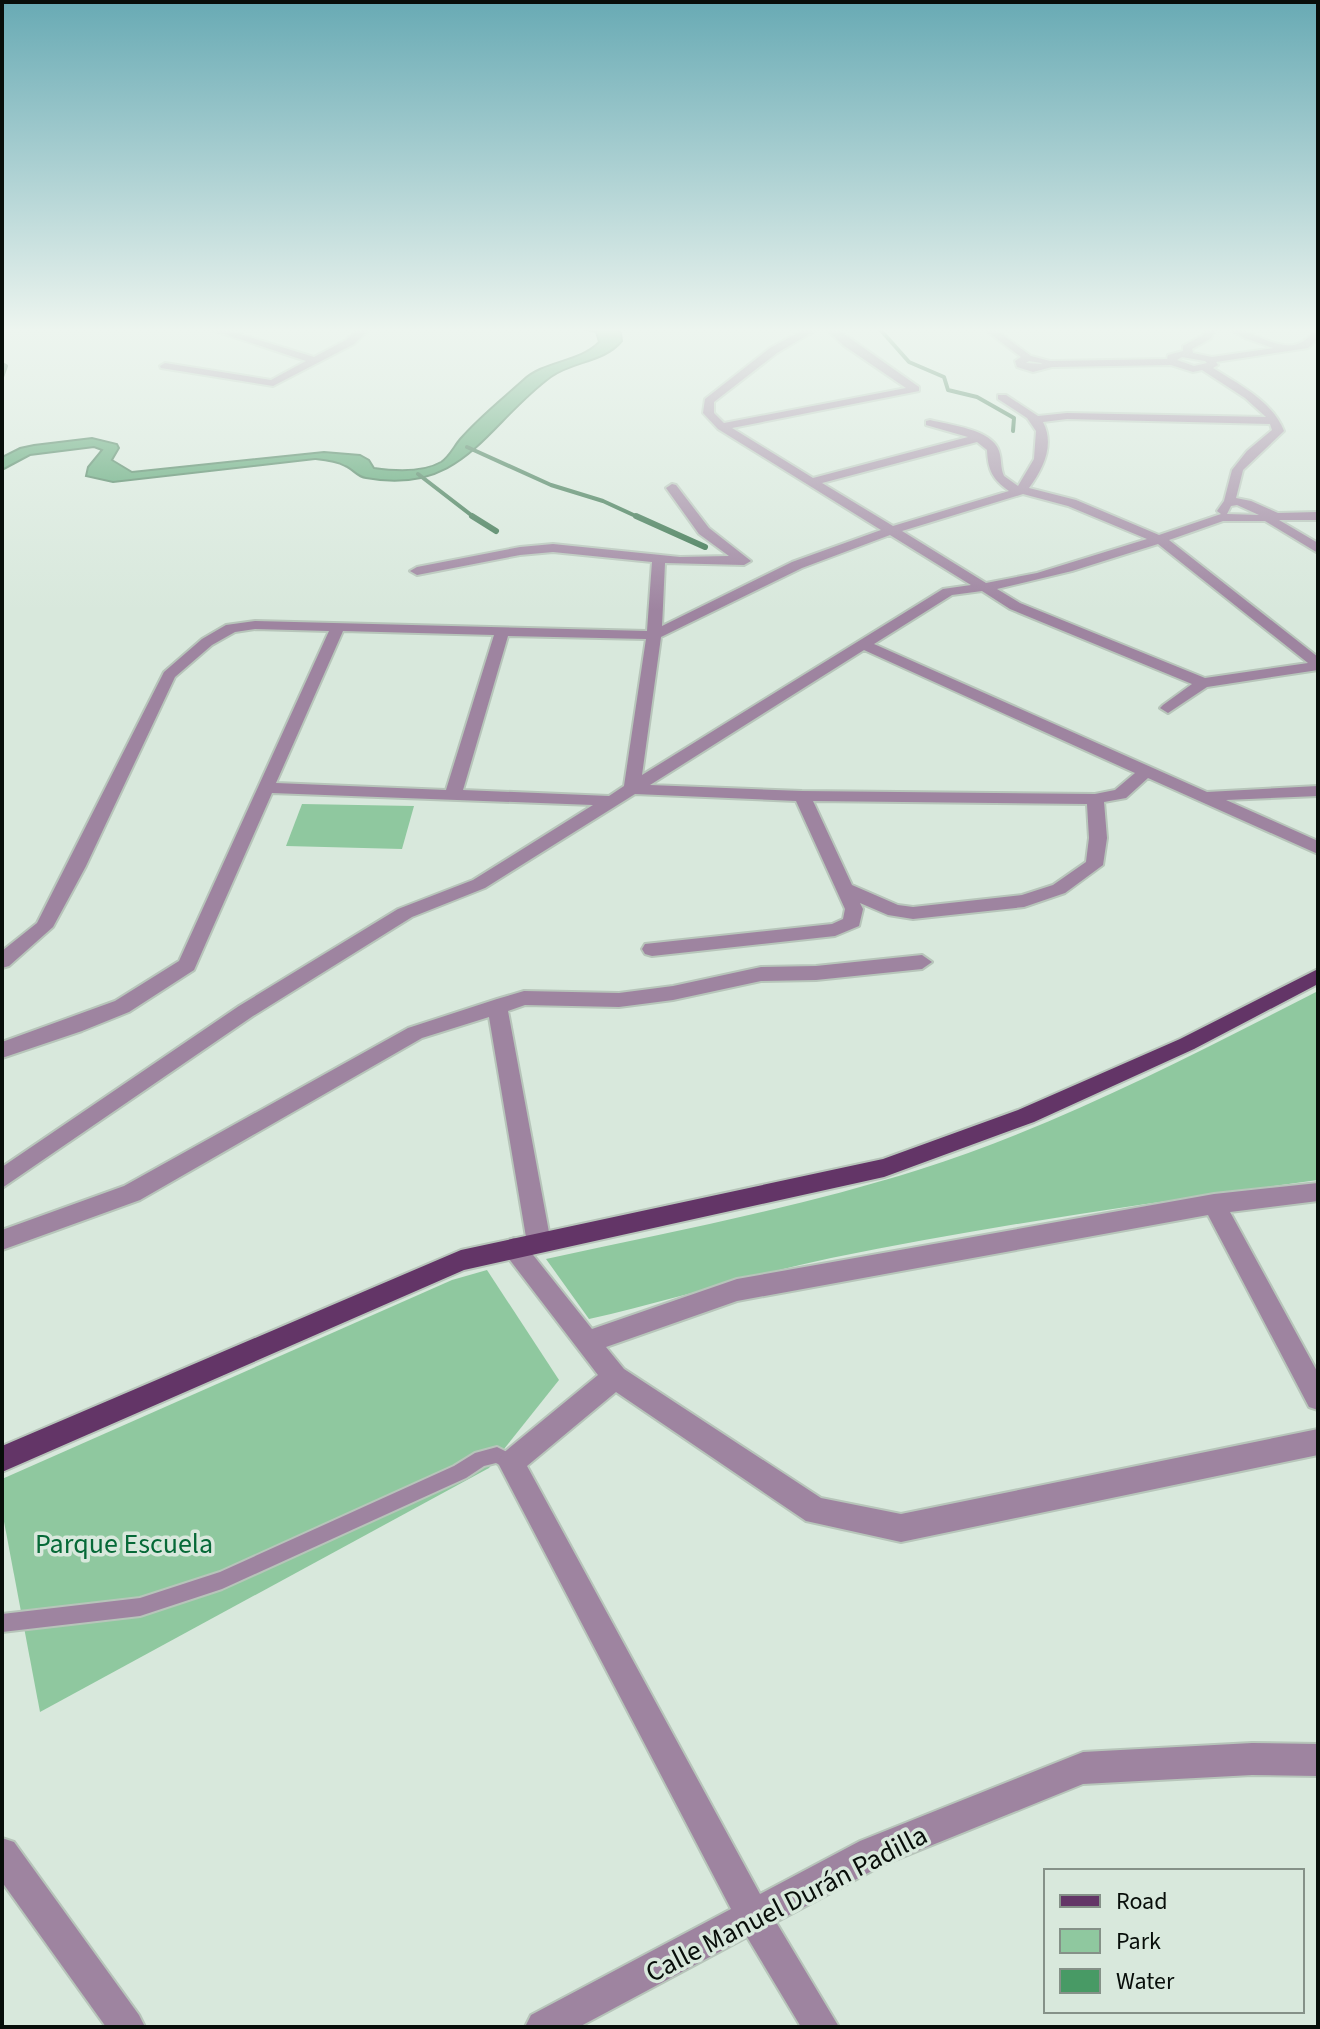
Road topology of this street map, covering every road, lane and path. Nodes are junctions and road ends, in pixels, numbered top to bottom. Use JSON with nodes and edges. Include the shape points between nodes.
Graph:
{"nodes":[{"id":1,"x":1276,"y":421,"type":"edge"},
{"id":2,"x":716,"y":422,"type":"edge"},
{"id":3,"x":749,"y":422,"type":"edge"},
{"id":4,"x":1037,"y":422,"type":"edge"},
{"id":5,"x":930,"y":423,"type":"dead end"},
{"id":6,"x":722,"y":427,"type":"junction"},
{"id":7,"x":979,"y":438,"type":"junction"},
{"id":8,"x":811,"y":482,"type":"junction"},
{"id":9,"x":672,"y":488,"type":"dead end"},
{"id":10,"x":1020,"y":491,"type":"junction"},
{"id":11,"x":1230,"y":509,"type":"junction"},
{"id":12,"x":1266,"y":515,"type":"junction"},
{"id":13,"x":1318,"y":516,"type":"edge"},
{"id":14,"x":889,"y":531,"type":"junction"},
{"id":15,"x":1161,"y":540,"type":"junction"},
{"id":16,"x":1318,"y":549,"type":"edge"},
{"id":17,"x":659,"y":559,"type":"junction"},
{"id":18,"x":743,"y":560,"type":"junction"},
{"id":19,"x":417,"y":571,"type":"dead end"},
{"id":20,"x":771,"y":578,"type":"junction"},
{"id":21,"x":978,"y":586,"type":"junction"},
{"id":22,"x":338,"y":627,"type":"junction"},
{"id":23,"x":502,"y":631,"type":"junction"},
{"id":24,"x":654,"y":635,"type":"junction"},
{"id":25,"x":864,"y":645,"type":"junction"},
{"id":26,"x":1318,"y":665,"type":"edge"},
{"id":27,"x":1203,"y":683,"type":"junction"},
{"id":28,"x":1168,"y":708,"type":"dead end"},
{"id":29,"x":1147,"y":771,"type":"junction"},
{"id":30,"x":266,"y":788,"type":"junction"},
{"id":31,"x":632,"y":789,"type":"junction"},
{"id":32,"x":1318,"y":791,"type":"edge"},
{"id":33,"x":453,"y":795,"type":"junction"},
{"id":34,"x":802,"y":796,"type":"junction"},
{"id":35,"x":1204,"y":797,"type":"junction"},
{"id":36,"x":1095,"y":799,"type":"junction"},
{"id":37,"x":613,"y":801,"type":"junction"},
{"id":38,"x":1318,"y":848,"type":"edge"},
{"id":39,"x":845,"y":889,"type":"junction"},
{"id":40,"x":652,"y":949,"type":"dead end"},
{"id":41,"x":2,"y":961,"type":"edge"},
{"id":42,"x":922,"y":962,"type":"dead end"},
{"id":43,"x":1318,"y":976,"type":"edge"},
{"id":44,"x":497,"y":1006,"type":"junction"},
{"id":45,"x":2,"y":1050,"type":"edge"},
{"id":46,"x":2,"y":1179,"type":"edge"},
{"id":47,"x":1318,"y":1192,"type":"edge"},
{"id":48,"x":1214,"y":1204,"type":"junction"},
{"id":49,"x":2,"y":1240,"type":"edge"},
{"id":50,"x":527,"y":1246,"type":"junction"},
{"id":51,"x":587,"y":1342,"type":"junction"},
{"id":52,"x":615,"y":1377,"type":"junction"},
{"id":53,"x":1318,"y":1398,"type":"edge"},
{"id":54,"x":1318,"y":1442,"type":"edge"},
{"id":55,"x":2,"y":1459,"type":"edge"},
{"id":56,"x":511,"y":1463,"type":"junction"},
{"id":57,"x":2,"y":1623,"type":"edge"},
{"id":58,"x":1318,"y":1760,"type":"edge"},
{"id":59,"x":2,"y":1854,"type":"edge"},
{"id":60,"x":753,"y":1916,"type":"junction"},
{"id":61,"x":127,"y":2027,"type":"edge"},
{"id":62,"x":543,"y":2027,"type":"edge"},
{"id":63,"x":821,"y":2027,"type":"edge"}],
"edges":[{"from":1,"to":11,"type":"street","via":[[1278,431],[1234,473],[1228,489]]},
{"from":2,"to":6,"type":"street"},
{"from":3,"to":6,"type":"street"},
{"from":4,"to":10,"type":"street","via":[[1042,455],[1031,481]]},
{"from":5,"to":7,"type":"street"},
{"from":6,"to":8,"type":"street"},
{"from":7,"to":8,"type":"street"},
{"from":7,"to":10,"type":"street","via":[[993,450],[999,478]]},
{"from":8,"to":14,"type":"street"},
{"from":9,"to":18,"type":"street","via":[[704,531]]},
{"from":10,"to":14,"type":"street"},
{"from":10,"to":15,"type":"street","via":[[1072,503]]},
{"from":11,"to":12,"type":"street","via":[[1249,521]]},
{"from":11,"to":15,"type":"street"},
{"from":12,"to":13,"type":"street"},
{"from":12,"to":16,"type":"street"},
{"from":14,"to":20,"type":"street"},
{"from":14,"to":21,"type":"street"},
{"from":15,"to":21,"type":"street","via":[[1012,583]]},
{"from":15,"to":26,"type":"street"},
{"from":17,"to":18,"type":"street"},
{"from":17,"to":19,"type":"street","via":[[553,548]]},
{"from":17,"to":24,"type":"street"},
{"from":18,"to":20,"type":"street"},
{"from":20,"to":24,"type":"street"},
{"from":21,"to":25,"type":"street","via":[[948,592]]},
{"from":21,"to":27,"type":"street"},
{"from":22,"to":23,"type":"street"},
{"from":22,"to":30,"type":"street"},
{"from":22,"to":41,"type":"street","via":[[231,628],[169,675],[44,927]]},
{"from":23,"to":24,"type":"street"},
{"from":23,"to":33,"type":"street"},
{"from":24,"to":31,"type":"street"},
{"from":25,"to":29,"type":"street"},
{"from":25,"to":31,"type":"street"},
{"from":26,"to":27,"type":"street"},
{"from":27,"to":28,"type":"street"},
{"from":29,"to":35,"type":"street"},
{"from":29,"to":36,"type":"street","via":[[1120,794]]},
{"from":30,"to":33,"type":"street"},
{"from":30,"to":45,"type":"street","via":[[187,965],[160,988],[90,1020]]},
{"from":31,"to":34,"type":"street"},
{"from":31,"to":37,"type":"street"},
{"from":32,"to":35,"type":"street"},
{"from":33,"to":37,"type":"street"},
{"from":34,"to":36,"type":"street"},
{"from":34,"to":39,"type":"street"},
{"from":35,"to":38,"type":"street"},
{"from":36,"to":39,"type":"street","via":[[1094,865],[1059,889],[1024,901],[913,913],[895,911]]},
{"from":37,"to":46,"type":"street","via":[[479,884],[405,913],[259,1003]]},
{"from":39,"to":40,"type":"street","via":[[854,909],[852,922],[835,930]]},
{"from":42,"to":44,"type":"street","via":[[761,974],[619,1000],[524,998]]},
{"from":43,"to":50,"type":"main road","via":[[1187,1044],[1026,1116],[884,1168]]},
{"from":44,"to":49,"type":"street","via":[[415,1033],[132,1193]]},
{"from":44,"to":50,"type":"street"},
{"from":47,"to":48,"type":"street"},
{"from":48,"to":51,"type":"street","via":[[737,1290]]},
{"from":48,"to":53,"type":"street"},
{"from":50,"to":51,"type":"street"},
{"from":50,"to":55,"type":"main road","via":[[461,1260]]},
{"from":51,"to":52,"type":"street"},
{"from":52,"to":54,"type":"street","via":[[816,1511],[901,1528]]},
{"from":52,"to":56,"type":"street"},
{"from":56,"to":57,"type":"lane","via":[[497,1455],[481,1459],[222,1580],[140,1607]]},
{"from":56,"to":60,"type":"street"},
{"from":58,"to":60,"type":"street","name":"Calle Manuel Durán Padilla","via":[[1083,1768],[872,1853]]},
{"from":59,"to":61,"type":"street"},
{"from":60,"to":62,"type":"street","name":"Calle Manuel Durán Padilla"},
{"from":60,"to":63,"type":"street"}]}
